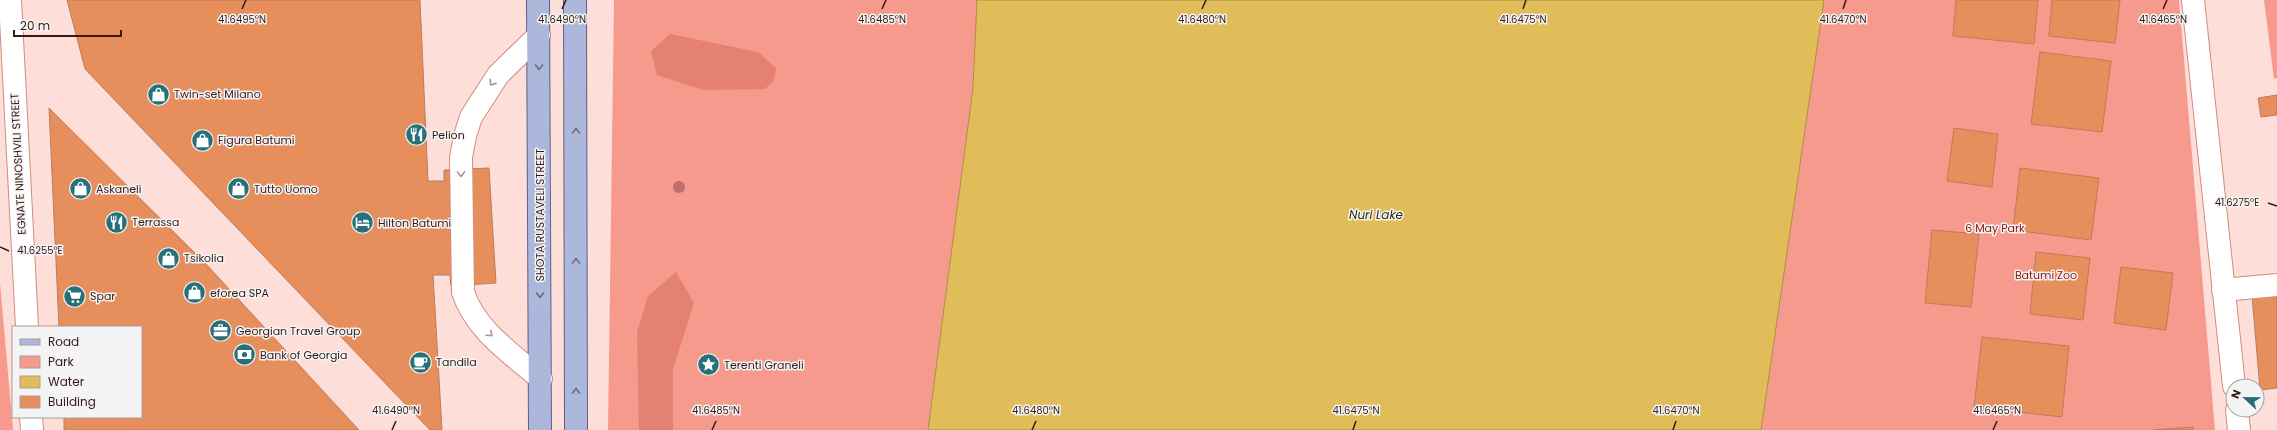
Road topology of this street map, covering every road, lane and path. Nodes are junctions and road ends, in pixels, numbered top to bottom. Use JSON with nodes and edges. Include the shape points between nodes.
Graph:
{"nodes":[{"id":1,"x":10,"y":0,"type":"edge"},
{"id":2,"x":538,"y":0,"type":"edge"},
{"id":3,"x":575,"y":0,"type":"edge"},
{"id":4,"x":2193,"y":0,"type":"edge"},
{"id":5,"x":539,"y":35,"type":"junction"},
{"id":6,"x":2277,"y":285,"type":"edge"},
{"id":7,"x":2223,"y":290,"type":"junction"},
{"id":8,"x":27,"y":326,"type":"edge"},
{"id":9,"x":2233,"y":378,"type":"edge"},
{"id":10,"x":541,"y":379,"type":"junction"},
{"id":11,"x":31,"y":418,"type":"edge"},
{"id":12,"x":2238,"y":418,"type":"edge"},
{"id":13,"x":32,"y":430,"type":"edge"},
{"id":14,"x":540,"y":430,"type":"edge"},
{"id":15,"x":576,"y":430,"type":"edge"},
{"id":16,"x":2239,"y":430,"type":"edge"}],
"edges":[{"from":1,"to":8,"type":"lane","name":"EGNATE NINOSHVILI STREET"},
{"from":2,"to":5,"type":"main road","name":"SHOTA RUSTAVELI STREET"},
{"from":15,"to":3,"type":"main road","one_way":true},
{"from":4,"to":7,"type":"lane"},
{"from":5,"to":10,"type":"main road","name":"SHOTA RUSTAVELI STREET","one_way":true},
{"from":5,"to":10,"type":"lane","one_way":true,"via":[[498,75],[483,96],[471,117],[461,157],[463,292],[467,304],[484,328]]},
{"from":6,"to":7,"type":"lane"},
{"from":7,"to":9,"type":"lane"},
{"from":10,"to":14,"type":"main road","name":"SHOTA RUSTAVELI STREET"},
{"from":11,"to":13,"type":"lane"},
{"from":12,"to":16,"type":"lane"}]}
